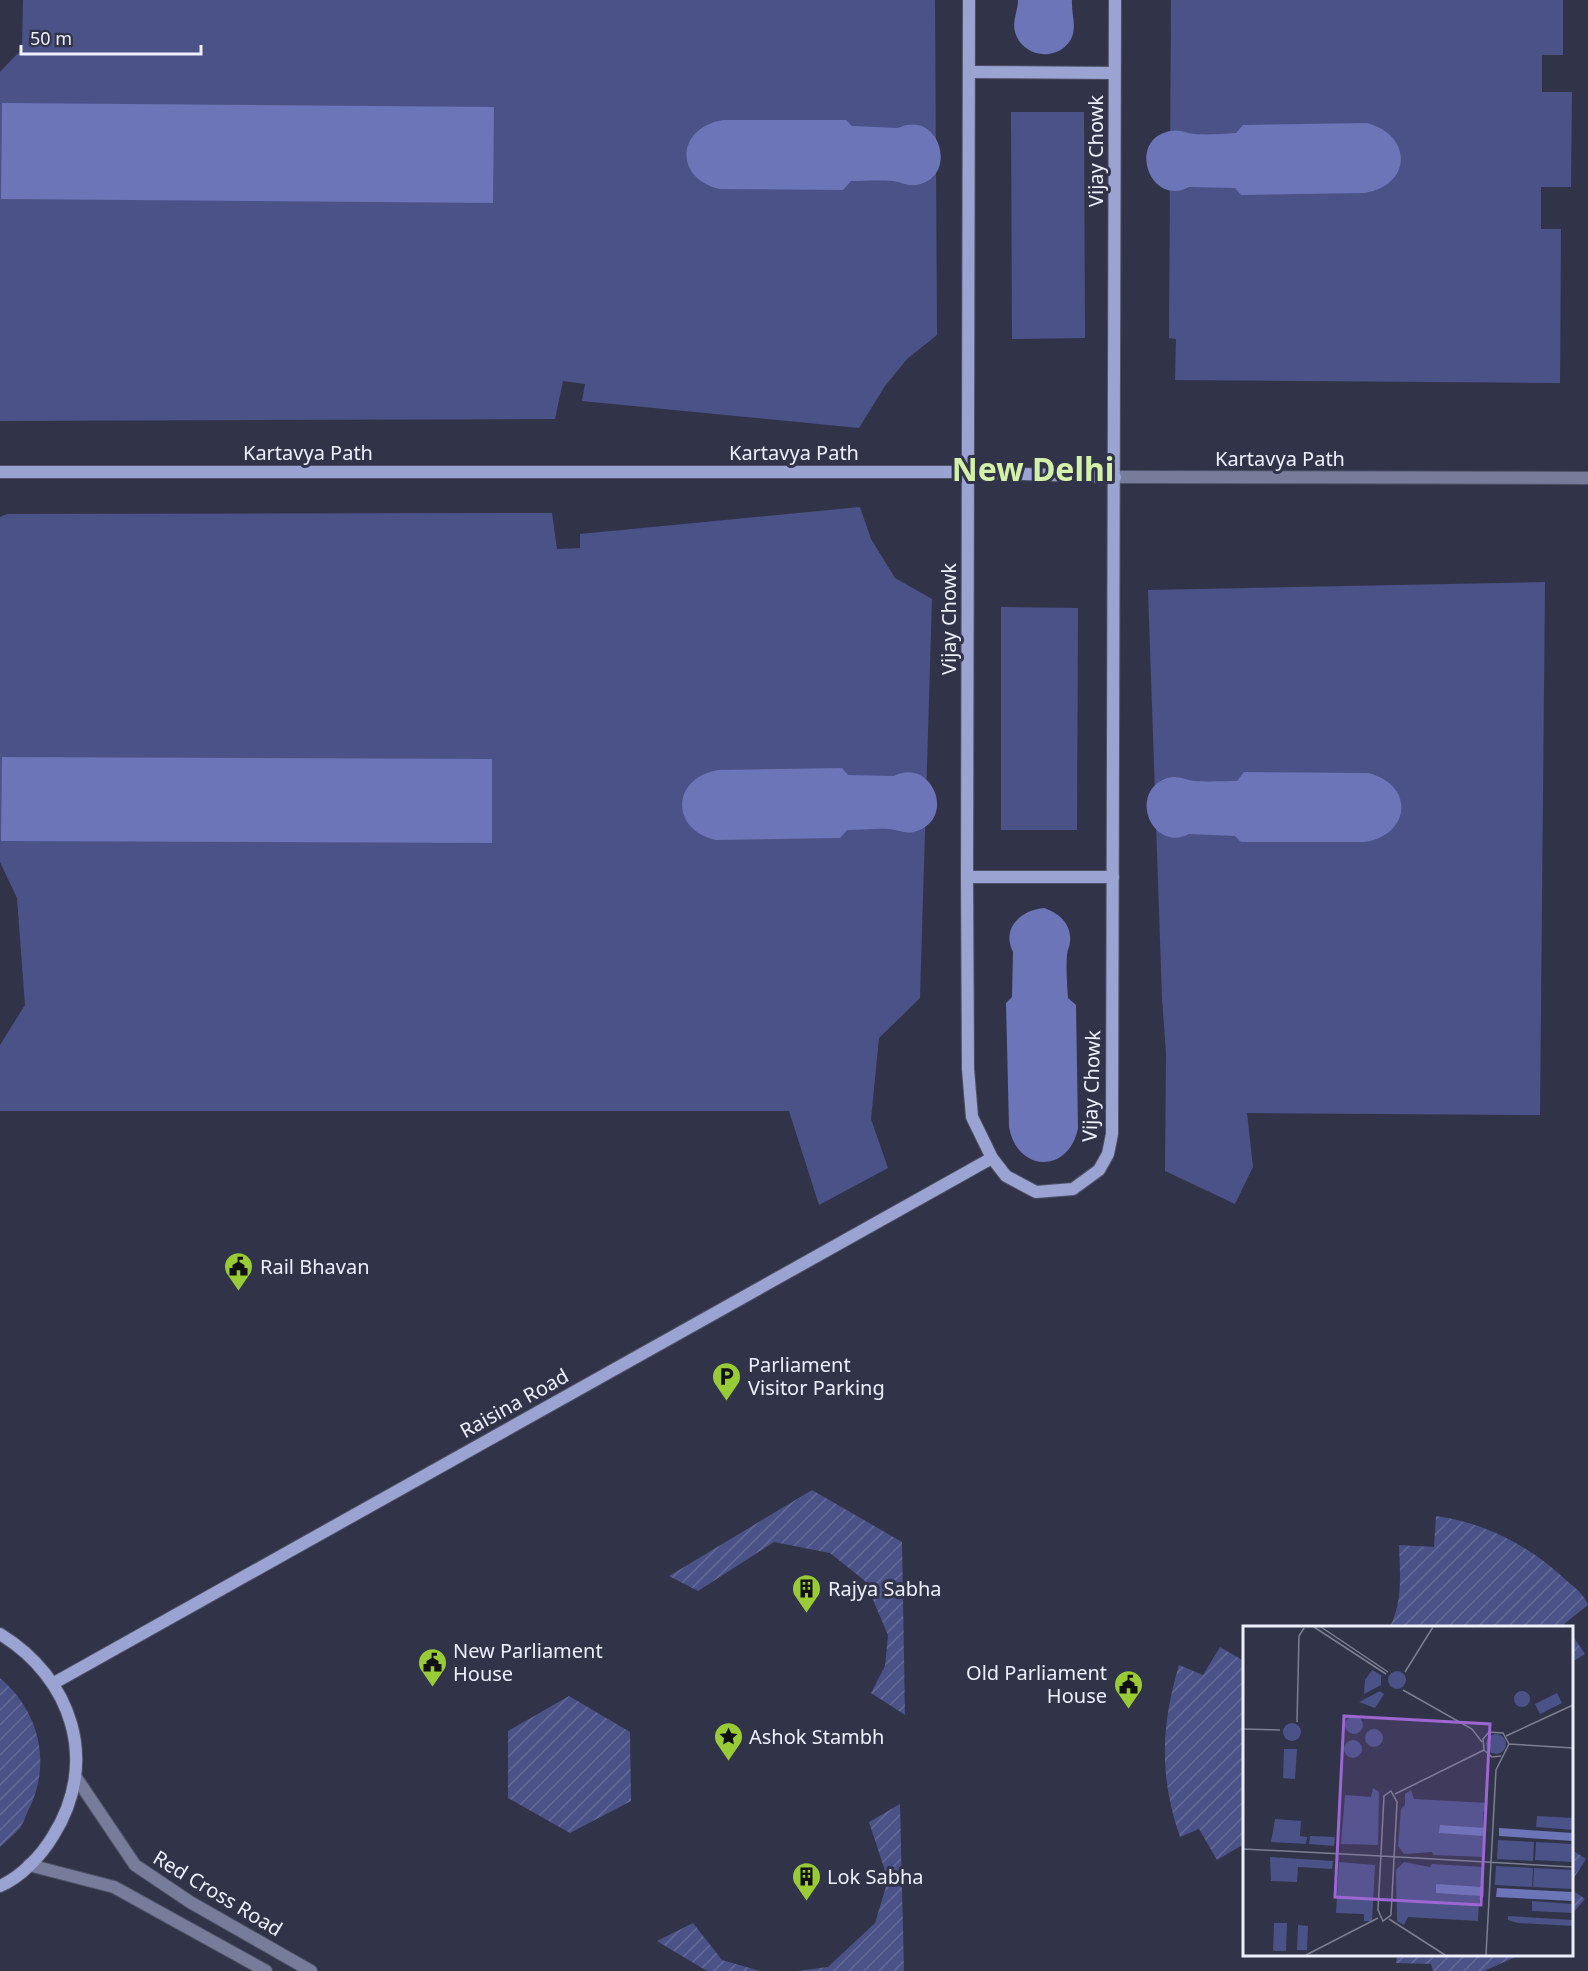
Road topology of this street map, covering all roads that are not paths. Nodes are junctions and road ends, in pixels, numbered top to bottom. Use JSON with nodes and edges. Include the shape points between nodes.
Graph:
{"nodes":[{"id":1,"x":969,"y":0,"type":"edge"},
{"id":2,"x":1115,"y":0,"type":"edge"},
{"id":3,"x":969,"y":72,"type":"junction"},
{"id":4,"x":1114,"y":73,"type":"junction"},
{"id":5,"x":0,"y":472,"type":"edge"},
{"id":6,"x":968,"y":472,"type":"junction"},
{"id":7,"x":1115,"y":477,"type":"junction"},
{"id":8,"x":1588,"y":478,"type":"edge"},
{"id":9,"x":967,"y":877,"type":"junction"},
{"id":10,"x":1113,"y":877,"type":"junction"},
{"id":11,"x":992,"y":1158,"type":"junction"},
{"id":12,"x":0,"y":1634,"type":"edge"},
{"id":13,"x":54,"y":1683,"type":"junction"},
{"id":14,"x":75,"y":1776,"type":"junction"},
{"id":15,"x":29,"y":1865,"type":"junction"},
{"id":16,"x":0,"y":1887,"type":"edge"},
{"id":17,"x":266,"y":1971,"type":"edge"},
{"id":18,"x":311,"y":1971,"type":"edge"}],
"edges":[{"from":1,"to":3,"type":"main road","name":"Vijay Chowk"},
{"from":2,"to":4,"type":"main road","name":"Vijay Chowk"},
{"from":3,"to":4,"type":"main road"},
{"from":3,"to":6,"type":"main road","name":"Vijay Chowk"},
{"from":4,"to":7,"type":"main road","name":"Vijay Chowk"},
{"from":5,"to":6,"type":"main road","name":"Kartavya Path"},
{"from":6,"to":7,"type":"main road","name":"Kartavya Path"},
{"from":6,"to":9,"type":"main road","name":"Vijay Chowk"},
{"from":7,"to":8,"type":"street","name":"Kartavya Path"},
{"from":7,"to":10,"type":"main road","name":"Vijay Chowk"},
{"from":9,"to":10,"type":"main road"},
{"from":9,"to":11,"type":"main road","name":"Vijay Chowk","via":[[972,1117]]},
{"from":10,"to":11,"type":"main road","name":"Vijay Chowk","via":[[1112,1134],[1108,1154],[1099,1170],[1073,1189],[1036,1192],[1006,1176]]},
{"from":11,"to":13,"type":"main road","name":"Raisina Road"},
{"from":12,"to":13,"type":"main road","via":[[30,1656]]},
{"from":13,"to":14,"type":"main road","via":[[73,1728]]},
{"from":14,"to":15,"type":"main road","via":[[60,1825]]},
{"from":14,"to":18,"type":"street","name":"Red Cross Road","via":[[135,1866]]},
{"from":15,"to":16,"type":"main road"},
{"from":15,"to":17,"type":"street","via":[[114,1887]]}]}
